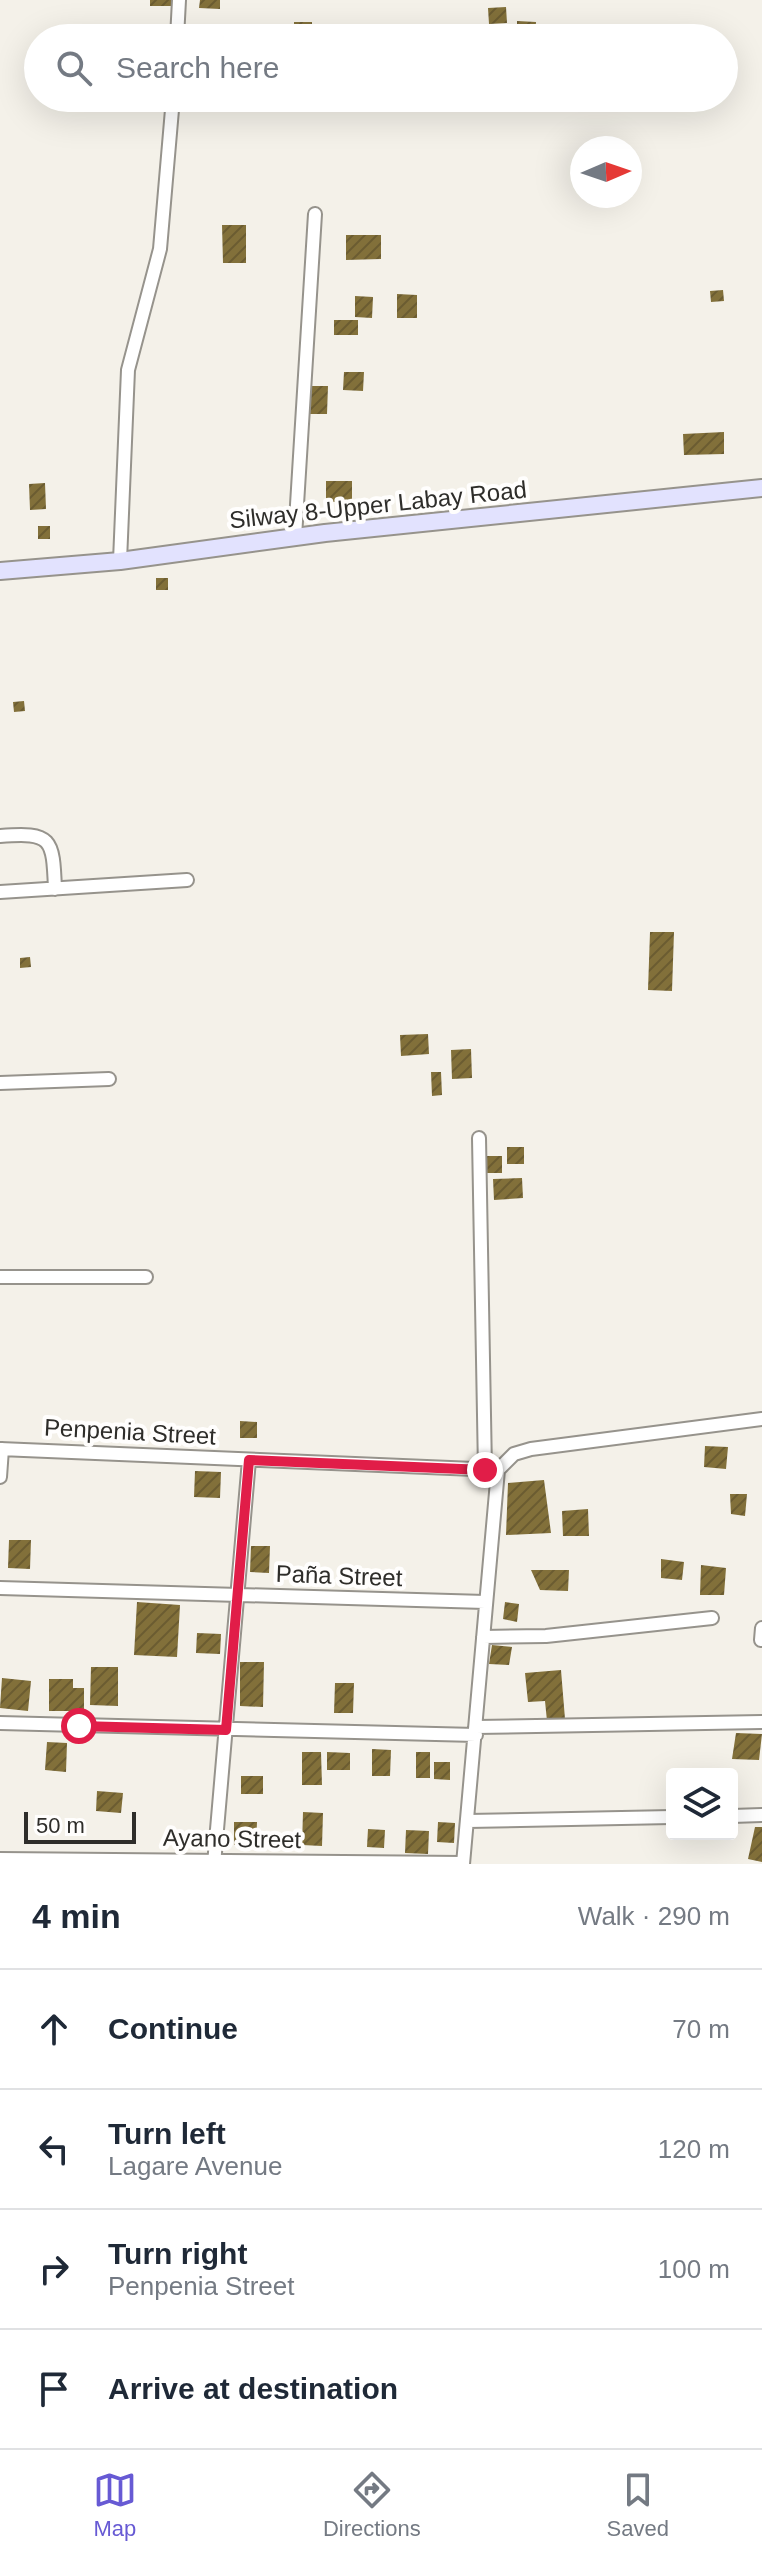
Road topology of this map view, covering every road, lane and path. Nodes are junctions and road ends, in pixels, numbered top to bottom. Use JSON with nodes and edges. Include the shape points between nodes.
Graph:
{"nodes":[{"id":1,"x":179,"y":0,"type":"edge"},
{"id":2,"x":178,"y":24,"type":"edge"},
{"id":3,"x":172,"y":112,"type":"edge"},
{"id":4,"x":315,"y":214,"type":"dead end"},
{"id":5,"x":762,"y":488,"type":"edge"},
{"id":6,"x":295,"y":537,"type":"junction"},
{"id":7,"x":120,"y":561,"type":"junction"},
{"id":8,"x":0,"y":571,"type":"edge"},
{"id":9,"x":0,"y":836,"type":"edge"},
{"id":10,"x":187,"y":880,"type":"dead end"},
{"id":11,"x":55,"y":889,"type":"junction"},
{"id":12,"x":0,"y":892,"type":"edge"},
{"id":13,"x":109,"y":1079,"type":"dead end"},
{"id":14,"x":0,"y":1083,"type":"edge"},
{"id":15,"x":479,"y":1138,"type":"dead end"},
{"id":16,"x":0,"y":1277,"type":"edge"},
{"id":17,"x":146,"y":1277,"type":"dead end"},
{"id":18,"x":762,"y":1419,"type":"edge"},
{"id":19,"x":1,"y":1449,"type":"edge"},
{"id":20,"x":249,"y":1460,"type":"junction"},
{"id":21,"x":491,"y":1470,"type":"junction"},
{"id":22,"x":0,"y":1477,"type":"edge"},
{"id":23,"x":0,"y":1588,"type":"edge"},
{"id":24,"x":237,"y":1594,"type":"junction"},
{"id":25,"x":485,"y":1602,"type":"junction"},
{"id":26,"x":712,"y":1618,"type":"dead end"},
{"id":27,"x":762,"y":1628,"type":"edge"},
{"id":28,"x":483,"y":1637,"type":"junction"},
{"id":29,"x":761,"y":1640,"type":"edge"},
{"id":30,"x":762,"y":1722,"type":"edge"},
{"id":31,"x":0,"y":1723,"type":"edge"},
{"id":32,"x":226,"y":1730,"type":"junction"},
{"id":33,"x":476,"y":1731,"type":"junction"},
{"id":34,"x":762,"y":1815,"type":"edge"},
{"id":35,"x":738,"y":1816,"type":"edge"},
{"id":36,"x":666,"y":1817,"type":"edge"},
{"id":37,"x":468,"y":1821,"type":"junction"},
{"id":38,"x":0,"y":1859,"type":"edge"},
{"id":39,"x":215,"y":1862,"type":"edge"},
{"id":40,"x":463,"y":1863,"type":"edge"}],
"edges":[{"from":1,"to":2,"type":"street"},
{"from":3,"to":7,"type":"street","via":[[160,249],[128,370]]},
{"from":4,"to":6,"type":"street"},
{"from":5,"to":6,"type":"main road","name":"Silway 8-Upper Labay Road"},
{"from":6,"to":7,"type":"main road","name":"Silway 8-Upper Labay Road"},
{"from":7,"to":8,"type":"main road","name":"Silway 8-Upper Labay Road"},
{"from":9,"to":11,"type":"street","via":[[33,834],[46,839],[53,853]]},
{"from":10,"to":11,"type":"street"},
{"from":11,"to":12,"type":"street"},
{"from":13,"to":14,"type":"street"},
{"from":15,"to":21,"type":"street"},
{"from":16,"to":17,"type":"street"},
{"from":18,"to":21,"type":"street","via":[[531,1449]]},
{"from":19,"to":20,"type":"street","name":"Penpenia Street"},
{"from":19,"to":22,"type":"street"},
{"from":20,"to":21,"type":"street","name":"Penpenia Street"},
{"from":20,"to":24,"type":"street"},
{"from":21,"to":25,"type":"street"},
{"from":23,"to":24,"type":"street","name":"Paña Street"},
{"from":24,"to":25,"type":"street","name":"Paña Street"},
{"from":24,"to":32,"type":"street"},
{"from":25,"to":28,"type":"street"},
{"from":26,"to":28,"type":"street","via":[[546,1636]]},
{"from":27,"to":29,"type":"street"},
{"from":28,"to":33,"type":"street"},
{"from":30,"to":33,"type":"street"},
{"from":31,"to":32,"type":"street"},
{"from":32,"to":33,"type":"street"},
{"from":32,"to":39,"type":"street"},
{"from":33,"to":37,"type":"street"},
{"from":34,"to":35,"type":"street"},
{"from":36,"to":37,"type":"street"},
{"from":37,"to":40,"type":"street"},
{"from":38,"to":39,"type":"street","name":"Ayano Street"},
{"from":39,"to":40,"type":"street","name":"Ayano Street"}]}
